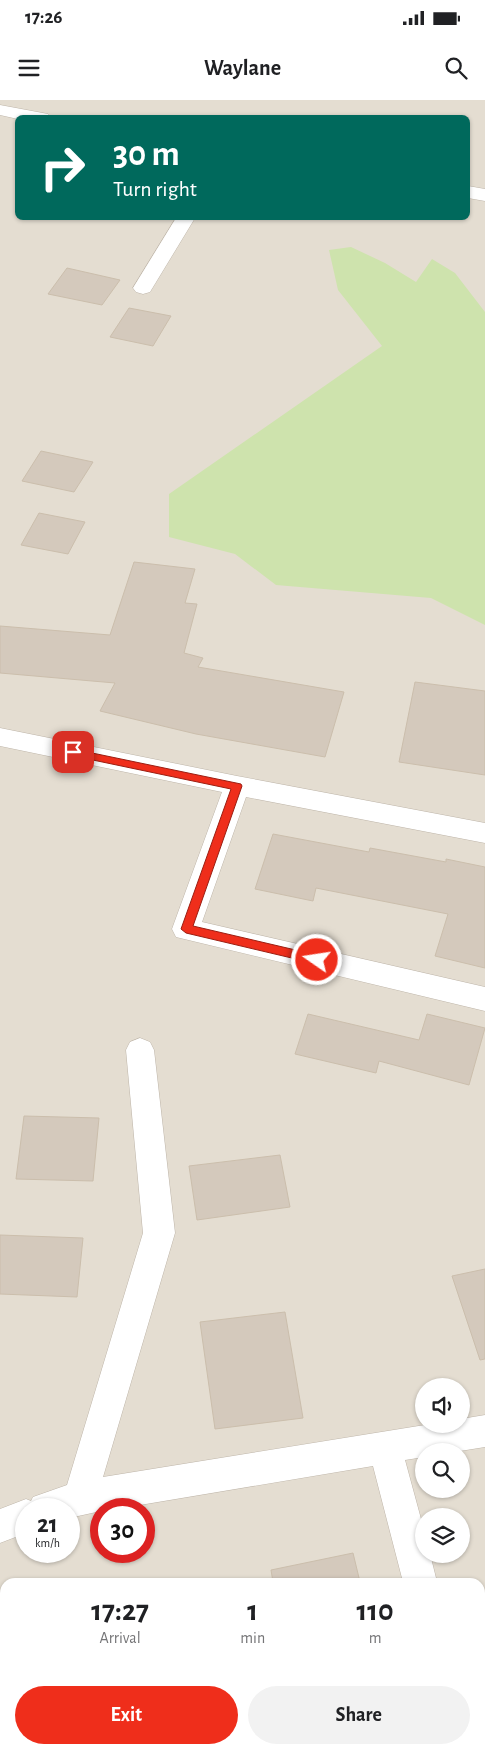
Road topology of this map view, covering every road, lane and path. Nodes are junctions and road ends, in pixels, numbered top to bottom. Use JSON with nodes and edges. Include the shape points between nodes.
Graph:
{"nodes":[{"id":1,"x":0,"y":110,"type":"edge"},
{"id":2,"x":26,"y":115,"type":"edge"},
{"id":3,"x":470,"y":192,"type":"edge"},
{"id":4,"x":485,"y":195,"type":"edge"},
{"id":5,"x":184,"y":220,"type":"edge"},
{"id":6,"x":143,"y":288,"type":"dead end"},
{"id":7,"x":0,"y":737,"type":"edge"},
{"id":8,"x":237,"y":786,"type":"junction"},
{"id":9,"x":485,"y":832,"type":"edge"},
{"id":10,"x":485,"y":1000,"type":"edge"},
{"id":11,"x":140,"y":1050,"type":"dead end"},
{"id":12,"x":485,"y":1431,"type":"edge"},
{"id":13,"x":385,"y":1447,"type":"junction"},
{"id":14,"x":80,"y":1498,"type":"joint"},
{"id":15,"x":15,"y":1520,"type":"edge"},
{"id":16,"x":0,"y":1526,"type":"edge"},
{"id":17,"x":419,"y":1578,"type":"edge"}],
"edges":[{"from":1,"to":2,"type":"street"},
{"from":3,"to":4,"type":"street"},
{"from":5,"to":6,"type":"street"},
{"from":7,"to":8,"type":"street"},
{"from":8,"to":9,"type":"street"},
{"from":8,"to":10,"type":"street","via":[[186,929]]},
{"from":11,"to":14,"type":"street","via":[[159,1233]]},
{"from":12,"to":13,"type":"street"},
{"from":13,"to":14,"type":"street"},
{"from":13,"to":17,"type":"street"},
{"from":15,"to":16,"type":"street"}]}
